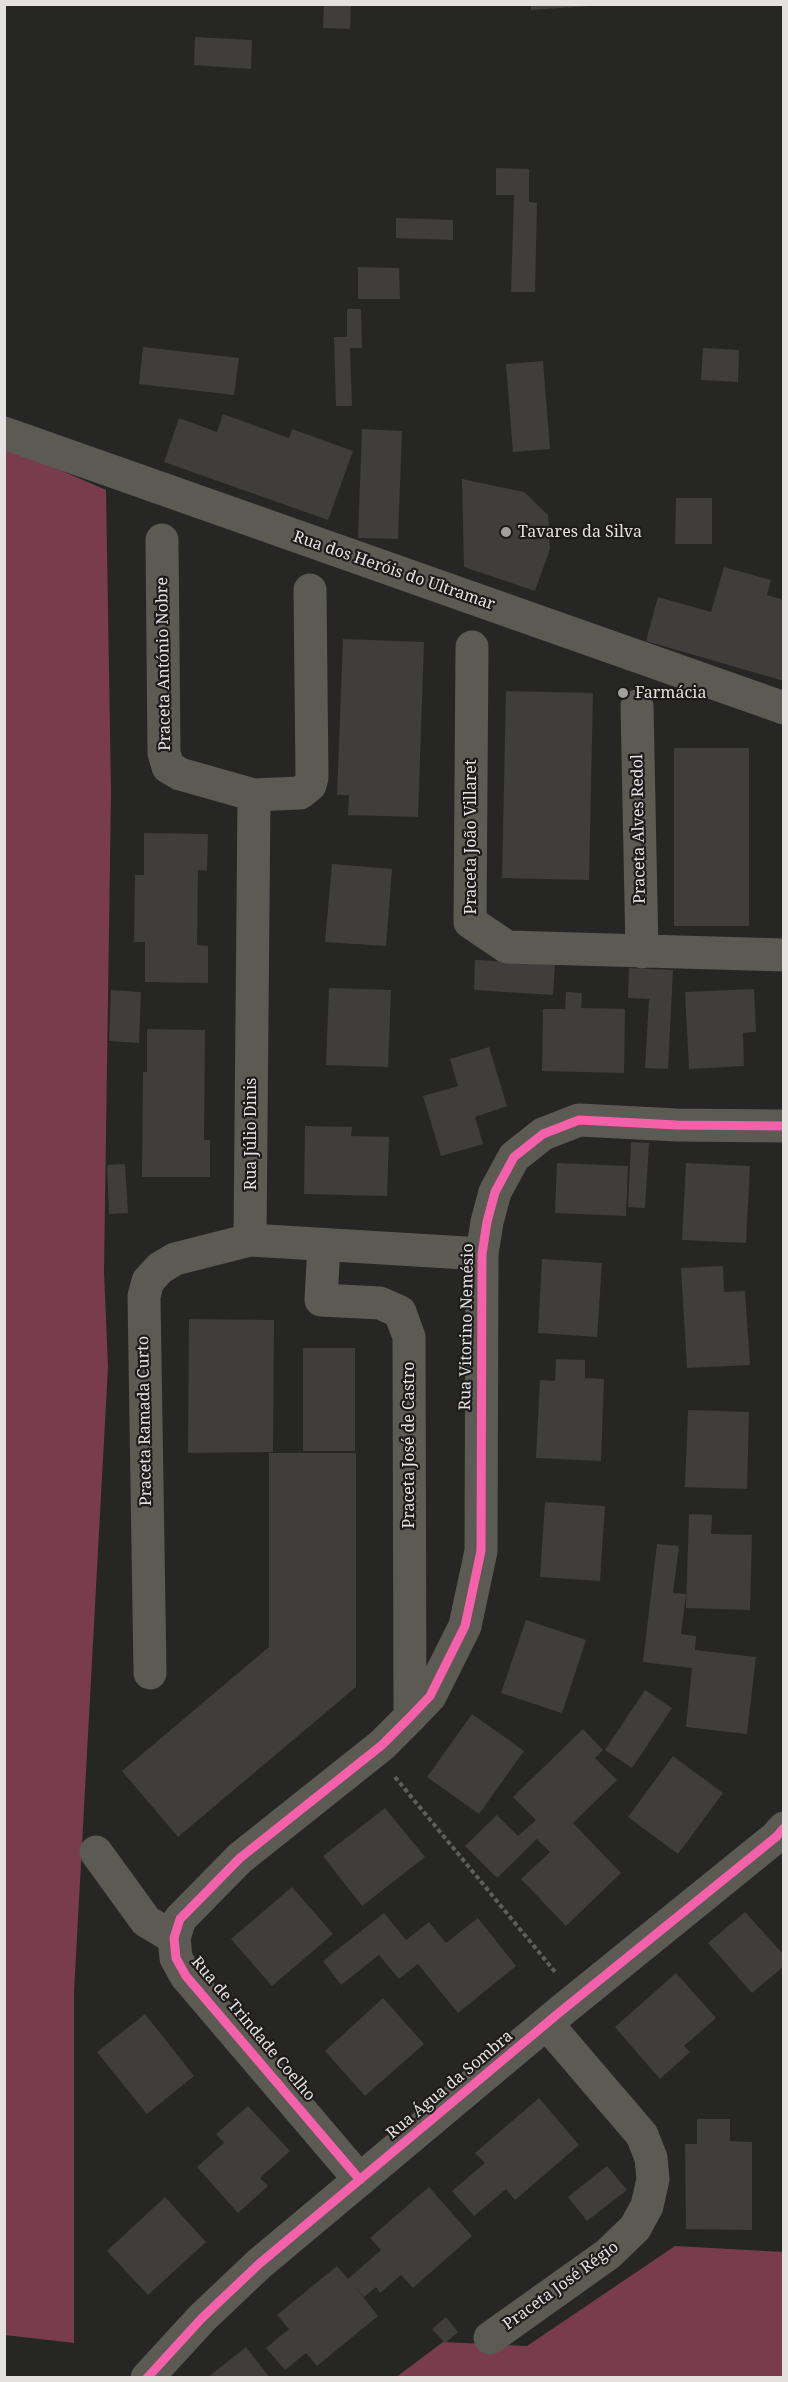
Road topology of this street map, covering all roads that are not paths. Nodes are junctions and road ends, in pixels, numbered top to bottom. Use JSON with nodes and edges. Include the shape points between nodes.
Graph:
{"nodes":[{"id":1,"x":4,"y":434,"type":"edge"},
{"id":2,"x":162,"y":540,"type":"dead end"},
{"id":3,"x":310,"y":590,"type":"dead end"},
{"id":4,"x":472,"y":647,"type":"dead end"},
{"id":5,"x":638,"y":706,"type":"dead end"},
{"id":6,"x":783,"y":708,"type":"edge"},
{"id":7,"x":254,"y":795,"type":"junction"},
{"id":8,"x":642,"y":951,"type":"junction"},
{"id":9,"x":783,"y":955,"type":"edge"},
{"id":10,"x":783,"y":1126,"type":"edge"},
{"id":11,"x":250,"y":1240,"type":"junction"},
{"id":12,"x":324,"y":1245,"type":"junction"},
{"id":13,"x":482,"y":1254,"type":"junction"},
{"id":14,"x":150,"y":1673,"type":"dead end"},
{"id":15,"x":410,"y":1717,"type":"junction"},
{"id":16,"x":777,"y":1846,"type":"edge"},
{"id":17,"x":96,"y":1852,"type":"dead end"},
{"id":18,"x":174,"y":1938,"type":"junction"},
{"id":19,"x":547,"y":2024,"type":"junction"},
{"id":20,"x":360,"y":2180,"type":"junction"},
{"id":21,"x":490,"y":2338,"type":"dead end"},
{"id":22,"x":147,"y":2378,"type":"edge"}],
"edges":[{"from":1,"to":6,"type":"street","name":"Rua dos Heróis do Ultramar"},
{"from":2,"to":7,"type":"street","name":"Praceta António Nobre","via":[[165,761],[173,772]]},
{"from":3,"to":7,"type":"street","name":"Praceta António Nobre","via":[[310,786],[300,793]]},
{"from":4,"to":8,"type":"street","name":"Praceta João Villaret","via":[[470,922],[507,947]]},
{"from":5,"to":8,"type":"street","name":"Praceta Alves Redol"},
{"from":7,"to":11,"type":"street","name":"Rua Júlio Dinis"},
{"from":8,"to":9,"type":"street","name":"Praceta João Villaret"},
{"from":10,"to":13,"type":"street","name":"Rua Vitorino Nemésio","via":[[579,1120],[543,1134],[514,1157],[495,1192]]},
{"from":11,"to":12,"type":"street"},
{"from":11,"to":14,"type":"street","name":"Praceta Ramada Curto","via":[[175,1259],[148,1281],[144,1296]]},
{"from":12,"to":13,"type":"street"},
{"from":12,"to":15,"type":"street","name":"Praceta José de Castro","via":[[321,1300],[380,1303],[400,1312],[409,1337]]},
{"from":13,"to":15,"type":"street","name":"Rua Vitorino Nemésio","via":[[481,1551],[465,1626],[430,1696]]},
{"from":15,"to":18,"type":"street","name":"Rua Vitorino Nemésio","via":[[374,1751],[240,1858],[180,1919]]},
{"from":16,"to":19,"type":"street","name":"Rua Água da Sombra"},
{"from":17,"to":18,"type":"street","via":[[146,1921]]},
{"from":18,"to":20,"type":"street","name":"Rua de Trindade Coelho","via":[[176,1958],[186,1976]]},
{"from":19,"to":20,"type":"street","name":"Rua Água da Sombra"},
{"from":19,"to":21,"type":"street","name":"Praceta José Régio","via":[[642,2135],[651,2158],[653,2179],[647,2206],[628,2235],[608,2254]]},
{"from":20,"to":22,"type":"street","name":"Rua Água da Sombra","via":[[258,2264]]}]}
